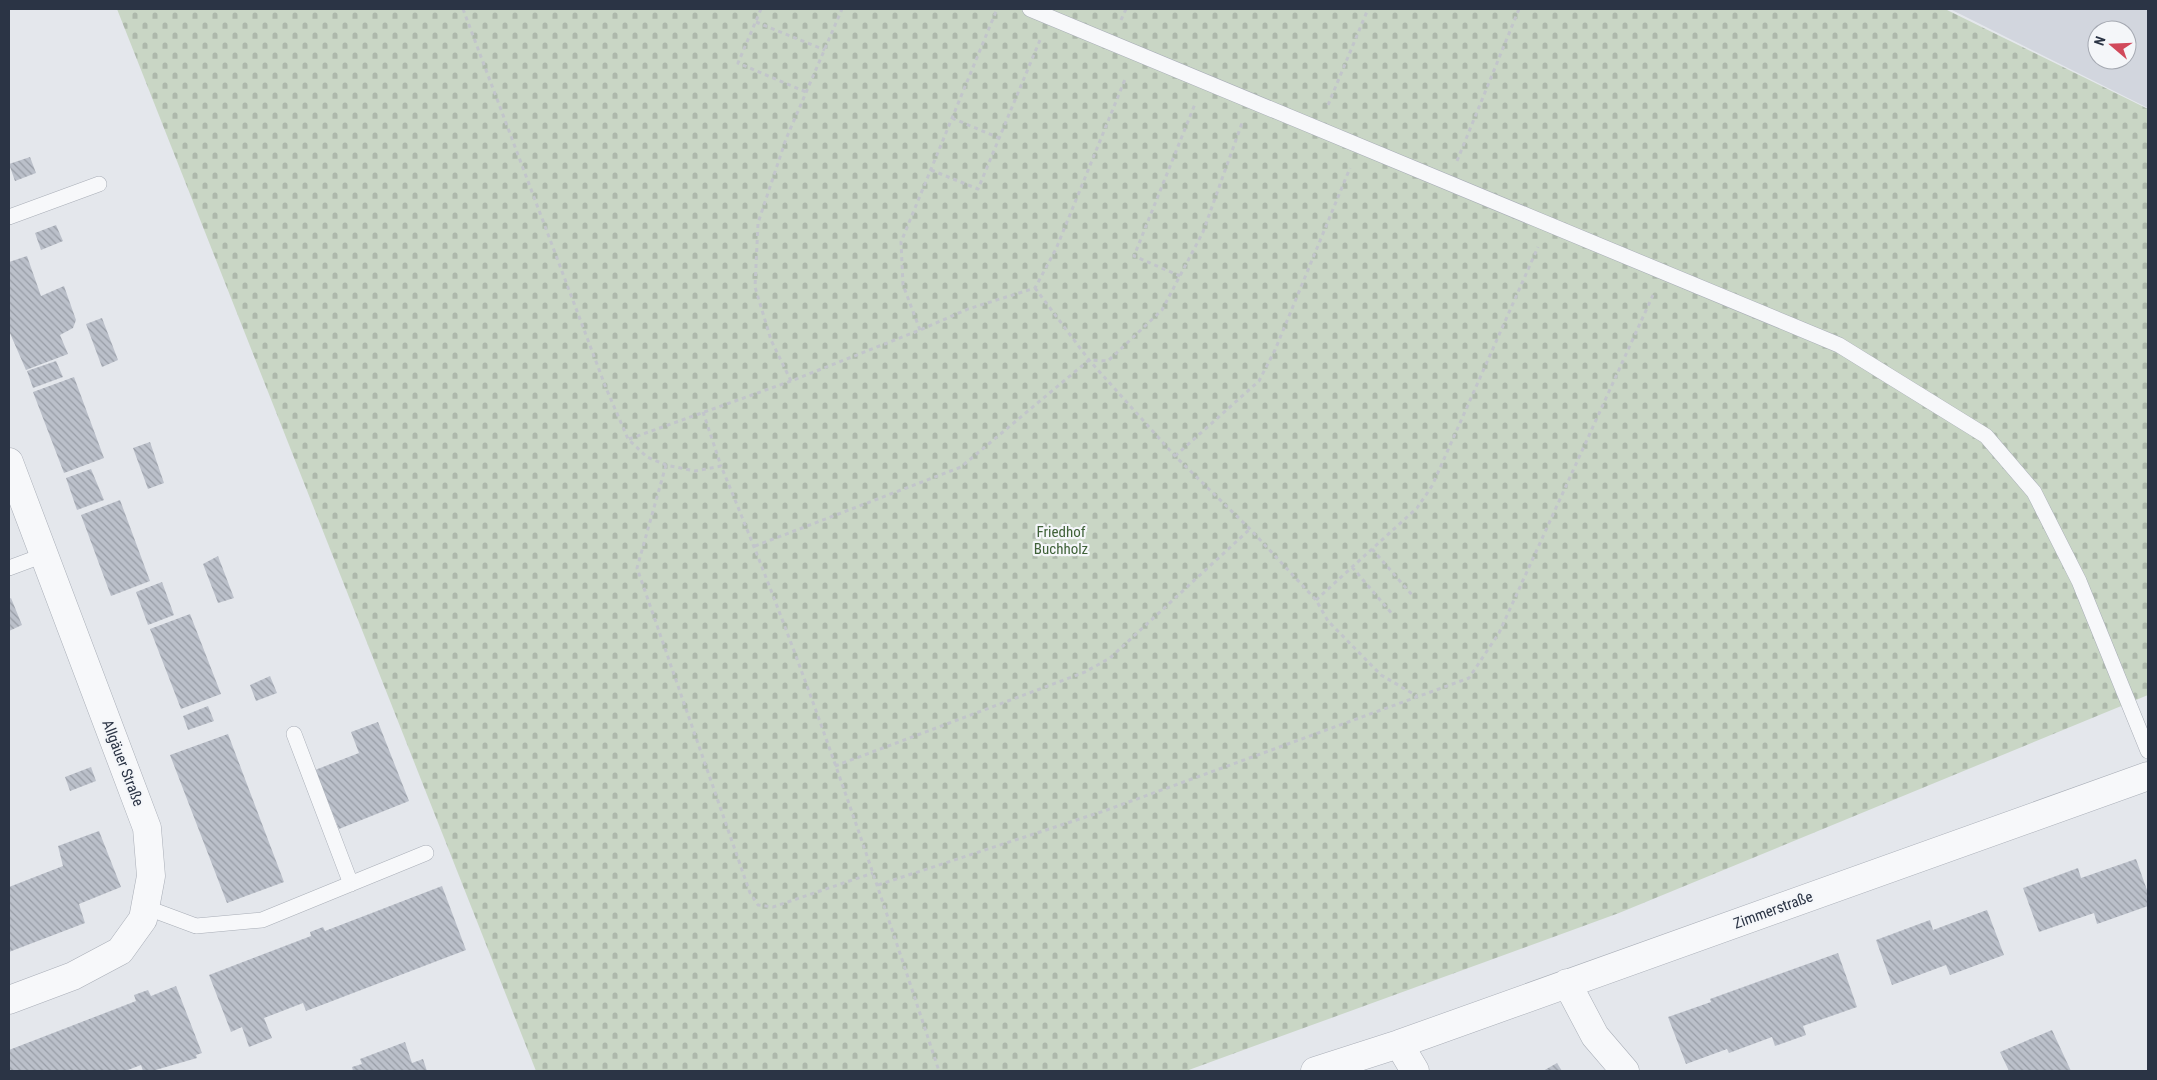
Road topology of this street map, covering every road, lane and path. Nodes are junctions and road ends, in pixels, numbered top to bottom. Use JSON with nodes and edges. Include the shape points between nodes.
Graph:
{"nodes":[{"id":1,"x":462,"y":9,"type":"edge"},
{"id":2,"x":761,"y":9,"type":"edge"},
{"id":3,"x":842,"y":9,"type":"edge"},
{"id":4,"x":997,"y":9,"type":"edge"},
{"id":5,"x":1030,"y":9,"type":"edge"},
{"id":6,"x":1368,"y":9,"type":"edge"},
{"id":7,"x":1519,"y":9,"type":"edge"},
{"id":8,"x":1050,"y":17,"type":"junction"},
{"id":9,"x":756,"y":22,"type":"junction"},
{"id":10,"x":825,"y":50,"type":"junction"},
{"id":11,"x":1135,"y":53,"type":"junction"},
{"id":12,"x":1204,"y":81,"type":"junction"},
{"id":13,"x":806,"y":92,"type":"junction"},
{"id":14,"x":1250,"y":100,"type":"junction"},
{"id":15,"x":952,"y":118,"type":"junction"},
{"id":16,"x":1318,"y":129,"type":"junction"},
{"id":17,"x":999,"y":138,"type":"junction"},
{"id":18,"x":1359,"y":146,"type":"junction"},
{"id":19,"x":931,"y":170,"type":"junction"},
{"id":20,"x":99,"y":184,"type":"dead end"},
{"id":21,"x":1448,"y":184,"type":"junction"},
{"id":22,"x":9,"y":216,"type":"edge"},
{"id":23,"x":1548,"y":224,"type":"junction"},
{"id":24,"x":1664,"y":270,"type":"junction"},
{"id":25,"x":1180,"y":276,"type":"junction"},
{"id":26,"x":1035,"y":288,"type":"junction"},
{"id":27,"x":920,"y":330,"type":"junction"},
{"id":28,"x":1089,"y":360,"type":"junction"},
{"id":29,"x":790,"y":381,"type":"junction"},
{"id":30,"x":703,"y":412,"type":"junction"},
{"id":31,"x":628,"y":439,"type":"junction"},
{"id":32,"x":1175,"y":456,"type":"junction"},
{"id":33,"x":9,"y":462,"type":"edge"},
{"id":34,"x":666,"y":465,"type":"junction"},
{"id":35,"x":721,"y":466,"type":"junction"},
{"id":36,"x":1250,"y":529,"type":"junction"},
{"id":37,"x":755,"y":546,"type":"junction"},
{"id":38,"x":1372,"y":549,"type":"junction"},
{"id":39,"x":44,"y":555,"type":"junction"},
{"id":40,"x":1352,"y":567,"type":"junction"},
{"id":41,"x":9,"y":568,"type":"edge"},
{"id":42,"x":1413,"y":596,"type":"dead end"},
{"id":43,"x":1316,"y":600,"type":"junction"},
{"id":44,"x":1393,"y":615,"type":"dead end"},
{"id":45,"x":1417,"y":696,"type":"junction"},
{"id":46,"x":294,"y":734,"type":"dead end"},
{"id":47,"x":2148,"y":750,"type":"edge"},
{"id":48,"x":834,"y":766,"type":"junction"},
{"id":49,"x":2148,"y":776,"type":"edge"},
{"id":50,"x":426,"y":853,"type":"dead end"},
{"id":51,"x":873,"y":873,"type":"junction"},
{"id":52,"x":351,"y":884,"type":"junction"},
{"id":53,"x":878,"y":886,"type":"junction"},
{"id":54,"x":145,"y":907,"type":"junction"},
{"id":55,"x":1567,"y":983,"type":"junction"},
{"id":56,"x":9,"y":1000,"type":"edge"},
{"id":57,"x":1399,"y":1044,"type":"junction"},
{"id":58,"x":939,"y":1071,"type":"edge"},
{"id":59,"x":1315,"y":1071,"type":"edge"},
{"id":60,"x":1415,"y":1071,"type":"edge"},
{"id":61,"x":1625,"y":1071,"type":"edge"}],
"edges":[{"from":1,"to":31,"type":"path"},
{"from":2,"to":9,"type":"path"},
{"from":3,"to":10,"type":"path"},
{"from":4,"to":15,"type":"path"},
{"from":5,"to":8,"type":"lane"},
{"from":6,"to":16,"type":"path"},
{"from":7,"to":21,"type":"path"},
{"from":8,"to":11,"type":"lane"},
{"from":8,"to":17,"type":"path"},
{"from":9,"to":10,"type":"path"},
{"from":9,"to":13,"type":"path","via":[[738,63]]},
{"from":10,"to":13,"type":"path"},
{"from":11,"to":12,"type":"lane"},
{"from":11,"to":26,"type":"path","via":[[1056,249]]},
{"from":12,"to":14,"type":"lane"},
{"from":12,"to":25,"type":"path","via":[[1134,256]]},
{"from":13,"to":29,"type":"path","via":[[786,139],[758,223],[755,287],[771,340]]},
{"from":14,"to":16,"type":"lane"},
{"from":14,"to":25,"type":"path","via":[[1203,232]]},
{"from":15,"to":17,"type":"path"},
{"from":15,"to":19,"type":"path"},
{"from":16,"to":18,"type":"lane"},
{"from":17,"to":19,"type":"path","via":[[978,189]]},
{"from":18,"to":21,"type":"lane"},
{"from":18,"to":32,"type":"path","via":[[1276,350],[1260,381]]},
{"from":19,"to":27,"type":"path","via":[[901,242],[903,286]]},
{"from":20,"to":22,"type":"lane"},
{"from":21,"to":23,"type":"lane"},
{"from":23,"to":24,"type":"lane"},
{"from":23,"to":38,"type":"path","via":[[1432,486],[1417,508]]},
{"from":24,"to":45,"type":"path","via":[[1499,632],[1469,678]]},
{"from":24,"to":47,"type":"lane","via":[[1839,345],[1986,436],[2034,492],[2079,581]]},
{"from":25,"to":28,"type":"path","via":[[1162,310],[1108,361]]},
{"from":26,"to":27,"type":"path","via":[[968,309]]},
{"from":26,"to":28,"type":"path"},
{"from":27,"to":29,"type":"path"},
{"from":28,"to":32,"type":"path"},
{"from":28,"to":37,"type":"path","via":[[960,468]]},
{"from":29,"to":30,"type":"path"},
{"from":30,"to":31,"type":"path"},
{"from":30,"to":35,"type":"path"},
{"from":31,"to":34,"type":"path","via":[[647,457]]},
{"from":32,"to":36,"type":"path"},
{"from":33,"to":39,"type":"street","name":"Allgäuer Straße"},
{"from":34,"to":35,"type":"path","via":[[696,471]]},
{"from":34,"to":51,"type":"path","via":[[637,568],[750,893],[758,904],[773,908]]},
{"from":35,"to":37,"type":"path"},
{"from":36,"to":43,"type":"path"},
{"from":36,"to":48,"type":"path","via":[[1110,658],[1084,672]]},
{"from":37,"to":48,"type":"path"},
{"from":38,"to":40,"type":"path"},
{"from":38,"to":42,"type":"path"},
{"from":39,"to":41,"type":"lane"},
{"from":39,"to":54,"type":"street","name":"Allgäuer Straße","via":[[147,828],[151,876]]},
{"from":40,"to":43,"type":"path"},
{"from":40,"to":44,"type":"path"},
{"from":43,"to":45,"type":"path","via":[[1328,622],[1381,675]]},
{"from":45,"to":53,"type":"path","via":[[1104,811]]},
{"from":46,"to":52,"type":"lane"},
{"from":48,"to":51,"type":"path"},
{"from":49,"to":55,"type":"street","name":"Zimmerstraße"},
{"from":50,"to":52,"type":"lane"},
{"from":51,"to":53,"type":"path"},
{"from":52,"to":54,"type":"lane","via":[[262,920],[196,926]]},
{"from":53,"to":58,"type":"path"},
{"from":54,"to":56,"type":"street","name":"Allgäuer Straße","via":[[143,919],[120,951],[73,976]]},
{"from":55,"to":57,"type":"street","name":"Zimmerstraße"},
{"from":55,"to":61,"type":"street","via":[[1595,1036]]},
{"from":57,"to":59,"type":"street","name":"Zimmerstraße"},
{"from":57,"to":60,"type":"street"}]}
